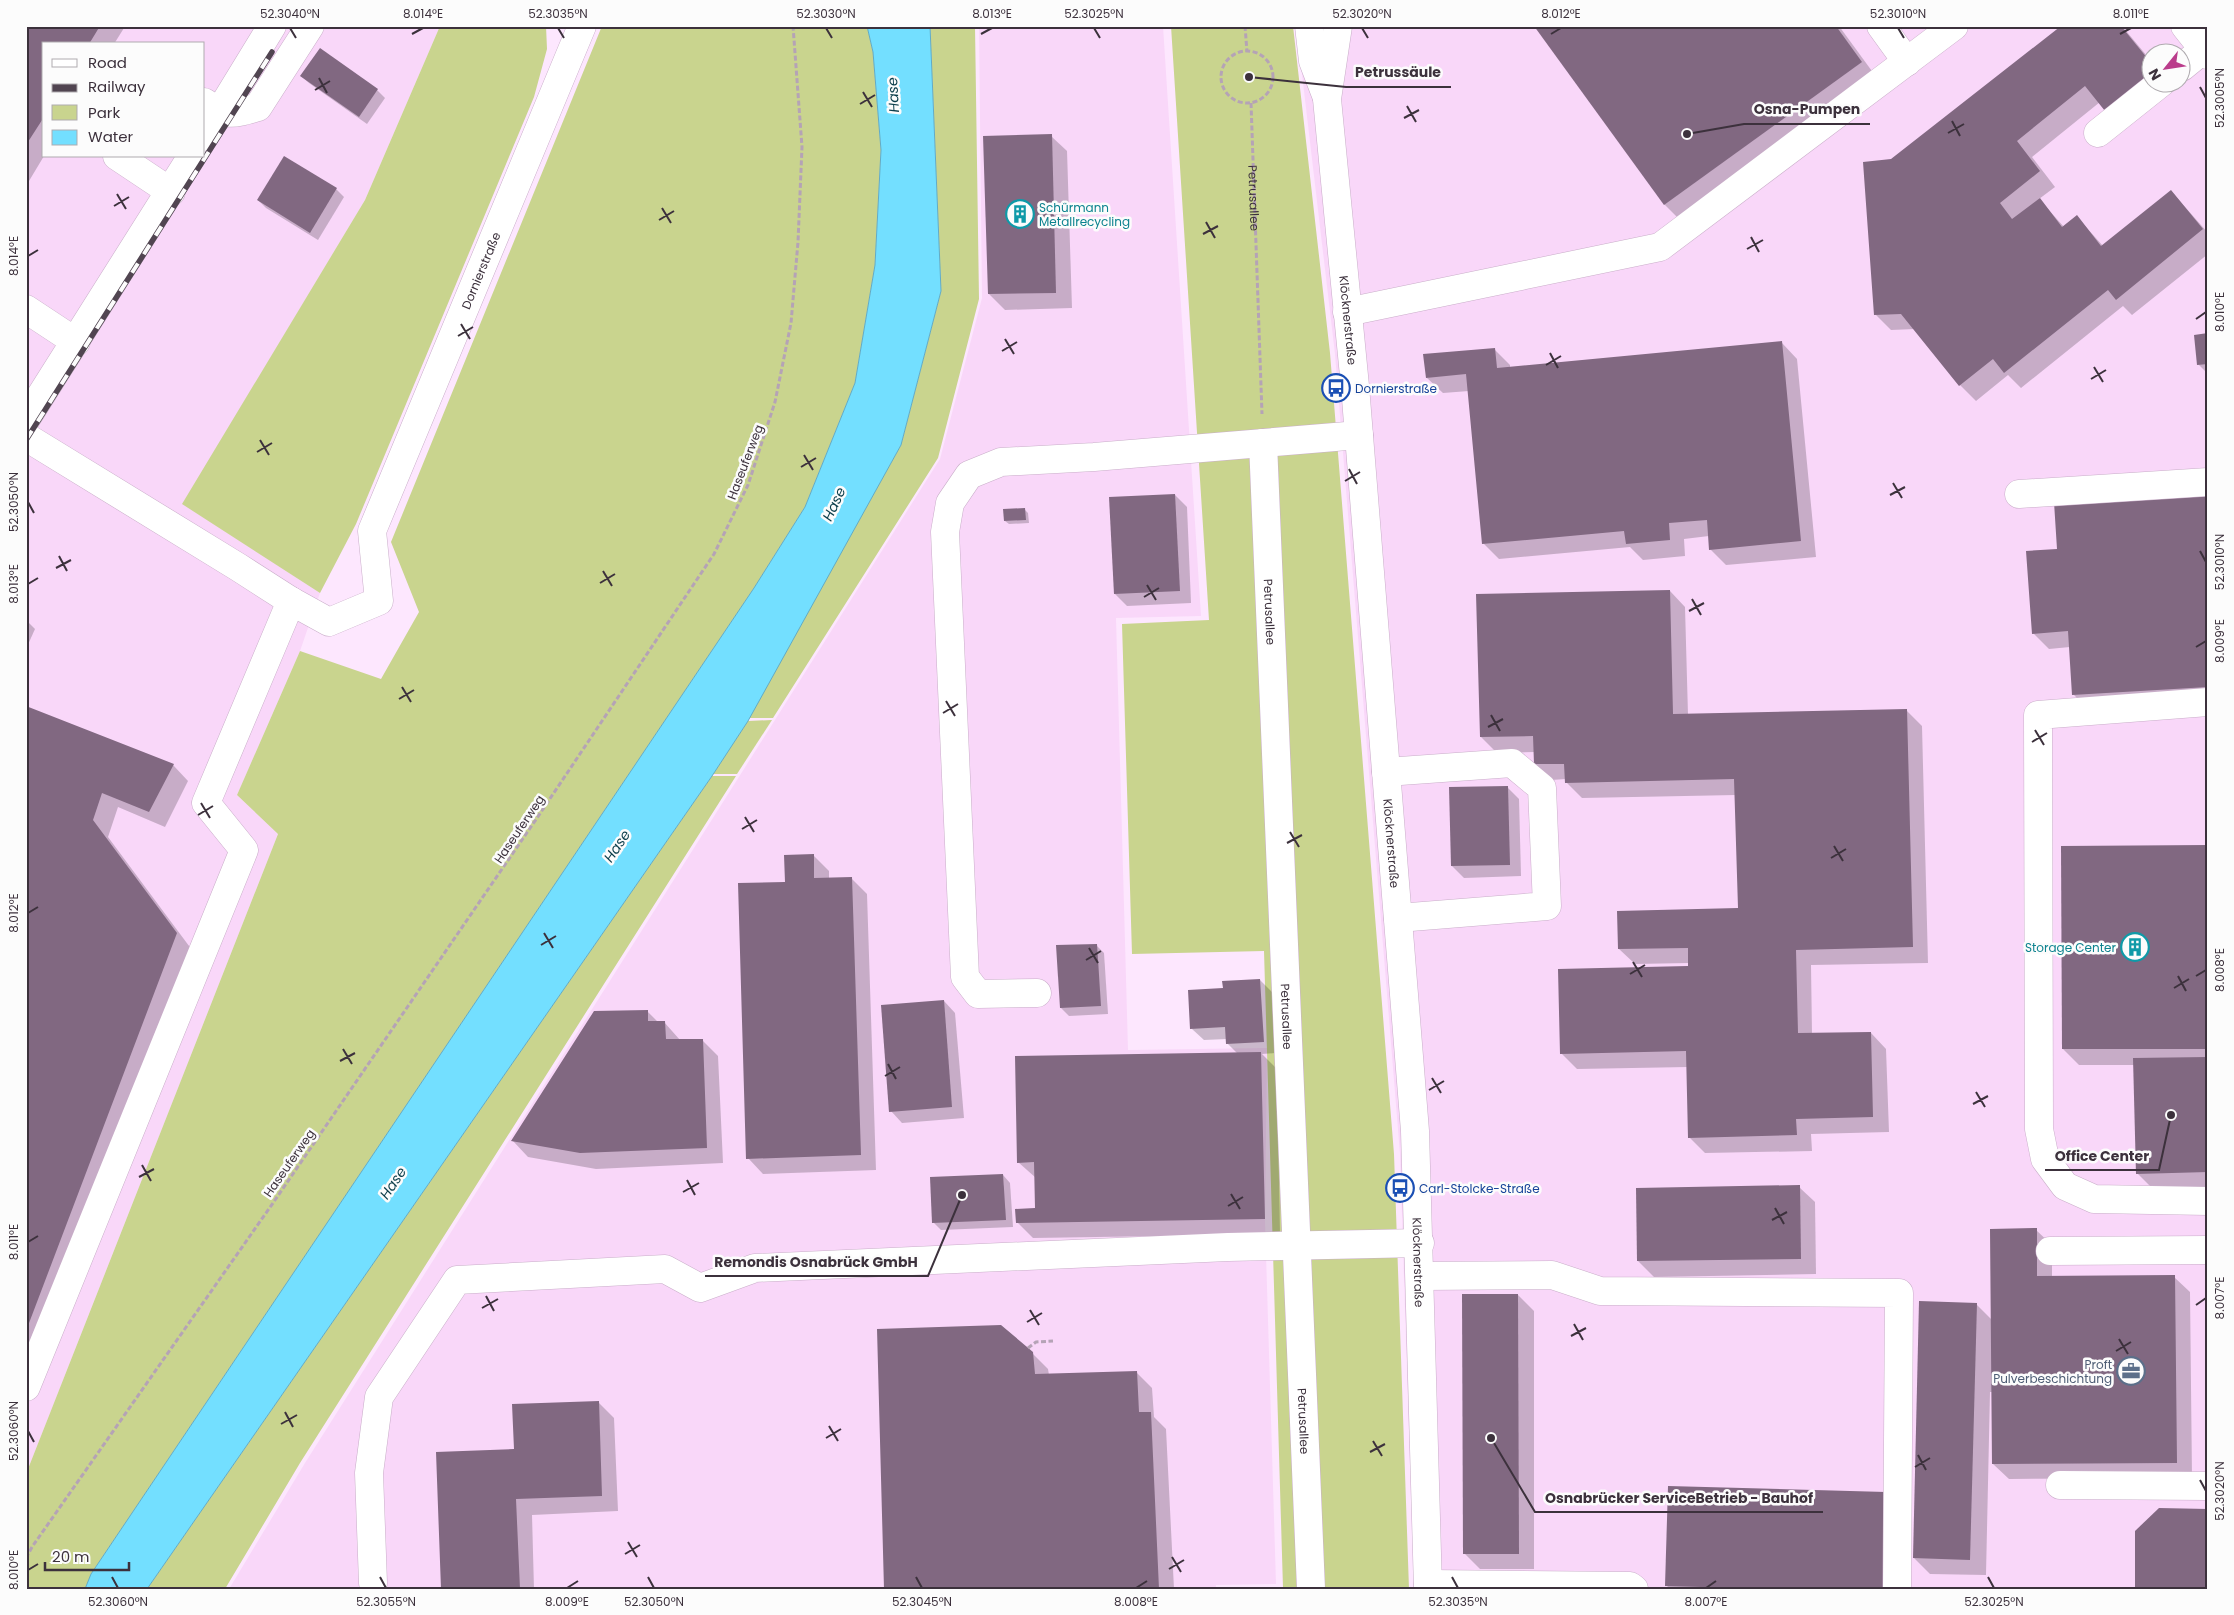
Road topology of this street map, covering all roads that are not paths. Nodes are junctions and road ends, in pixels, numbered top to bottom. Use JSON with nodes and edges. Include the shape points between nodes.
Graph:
{"nodes":[{"id":1,"x":272,"y":26,"type":"edge"},
{"id":2,"x":310,"y":26,"type":"edge"},
{"id":3,"x":582,"y":26,"type":"edge"},
{"id":4,"x":1309,"y":26,"type":"edge"},
{"id":5,"x":1338,"y":26,"type":"edge"},
{"id":6,"x":1881,"y":26,"type":"edge"},
{"id":7,"x":1954,"y":26,"type":"edge"},
{"id":8,"x":2185,"y":26,"type":"edge"},
{"id":9,"x":2206,"y":52,"type":"edge"},
{"id":10,"x":2192,"y":61,"type":"edge"},
{"id":11,"x":1907,"y":62,"type":"junction"},
{"id":12,"x":2149,"y":92,"type":"edge"},
{"id":13,"x":1327,"y":99,"type":"junction"},
{"id":14,"x":211,"y":107,"type":"edge"},
{"id":15,"x":205,"y":133,"type":"edge"},
{"id":16,"x":2098,"y":133,"type":"dead end"},
{"id":17,"x":120,"y":158,"type":"edge"},
{"id":18,"x":191,"y":158,"type":"edge"},
{"id":19,"x":171,"y":192,"type":"junction"},
{"id":20,"x":26,"y":309,"type":"edge"},
{"id":21,"x":1347,"y":312,"type":"junction"},
{"id":22,"x":76,"y":342,"type":"junction"},
{"id":23,"x":26,"y":419,"type":"edge"},
{"id":24,"x":1358,"y":435,"type":"junction"},
{"id":25,"x":26,"y":437,"type":"edge"},
{"id":26,"x":1263,"y":443,"type":"junction"},
{"id":27,"x":2208,"y":482,"type":"edge"},
{"id":28,"x":2019,"y":494,"type":"dead end"},
{"id":29,"x":291,"y":601,"type":"junction"},
{"id":30,"x":2208,"y":702,"type":"edge"},
{"id":31,"x":1386,"y":772,"type":"junction"},
{"id":32,"x":1398,"y":918,"type":"junction"},
{"id":33,"x":1037,"y":993,"type":"dead end"},
{"id":34,"x":2208,"y":1200,"type":"edge"},
{"id":35,"x":1420,"y":1243,"type":"junction"},
{"id":36,"x":1297,"y":1245,"type":"junction"},
{"id":37,"x":2208,"y":1250,"type":"edge"},
{"id":38,"x":2050,"y":1251,"type":"dead end"},
{"id":39,"x":1420,"y":1276,"type":"junction"},
{"id":40,"x":26,"y":1387,"type":"edge"},
{"id":41,"x":2060,"y":1484,"type":"dead end"},
{"id":42,"x":2208,"y":1486,"type":"edge"},
{"id":43,"x":373,"y":1583,"type":"dead end"},
{"id":44,"x":1428,"y":1586,"type":"edge"},
{"id":45,"x":1311,"y":1589,"type":"edge"},
{"id":46,"x":1634,"y":1589,"type":"edge"},
{"id":47,"x":1897,"y":1589,"type":"edge"}],
"edges":[{"from":1,"to":14,"type":"street"},
{"from":2,"to":14,"type":"street","via":[[258,107],[234,114]]},
{"from":3,"to":29,"type":"street","name":"Dornierstraße","via":[[372,531],[379,601],[329,622]]},
{"from":4,"to":13,"type":"street","name":"Klöcknerstraße","via":[[1313,61]]},
{"from":5,"to":13,"type":"street","name":"Klöcknerstraße"},
{"from":6,"to":11,"type":"street"},
{"from":7,"to":11,"type":"street"},
{"from":8,"to":9,"type":"street"},
{"from":9,"to":10,"type":"street"},
{"from":11,"to":21,"type":"street","via":[[1660,248]]},
{"from":12,"to":16,"type":"street"},
{"from":13,"to":21,"type":"street","name":"Klöcknerstraße"},
{"from":14,"to":15,"type":"street"},
{"from":17,"to":19,"type":"street"},
{"from":18,"to":19,"type":"street"},
{"from":19,"to":22,"type":"street"},
{"from":20,"to":22,"type":"street"},
{"from":21,"to":24,"type":"street","name":"Klöcknerstraße"},
{"from":22,"to":23,"type":"street"},
{"from":24,"to":26,"type":"street"},
{"from":24,"to":31,"type":"street","name":"Klöcknerstraße"},
{"from":25,"to":29,"type":"street"},
{"from":26,"to":33,"type":"street","via":[[1001,462],[969,475],[950,503],[945,532],[965,976],[978,994]]},
{"from":26,"to":36,"type":"street","name":"Petrusallee"},
{"from":27,"to":28,"type":"street"},
{"from":29,"to":40,"type":"street","via":[[206,803],[244,850]]},
{"from":30,"to":34,"type":"street","via":[[2038,716],[2038,725],[2039,1129],[2045,1159],[2065,1186],[2094,1199]]},
{"from":31,"to":32,"type":"street","name":"Klöcknerstraße"},
{"from":31,"to":32,"type":"street","via":[[1512,763],[1542,788],[1548,906]]},
{"from":32,"to":35,"type":"street","name":"Klöcknerstraße","via":[[1415,1131]]},
{"from":35,"to":36,"type":"street"},
{"from":35,"to":39,"type":"street","name":"Klöcknerstraße"},
{"from":36,"to":43,"type":"street","via":[[755,1268],[700,1288],[665,1269],[457,1280],[379,1397],[368,1473]]},
{"from":36,"to":45,"type":"street","name":"Petrusallee"},
{"from":37,"to":38,"type":"street"},
{"from":39,"to":44,"type":"street","name":"Klöcknerstraße"},
{"from":39,"to":47,"type":"street","via":[[1552,1275],[1600,1291],[1899,1293]]},
{"from":41,"to":42,"type":"street"},
{"from":44,"to":46,"type":"street","via":[[1630,1586]]}]}
